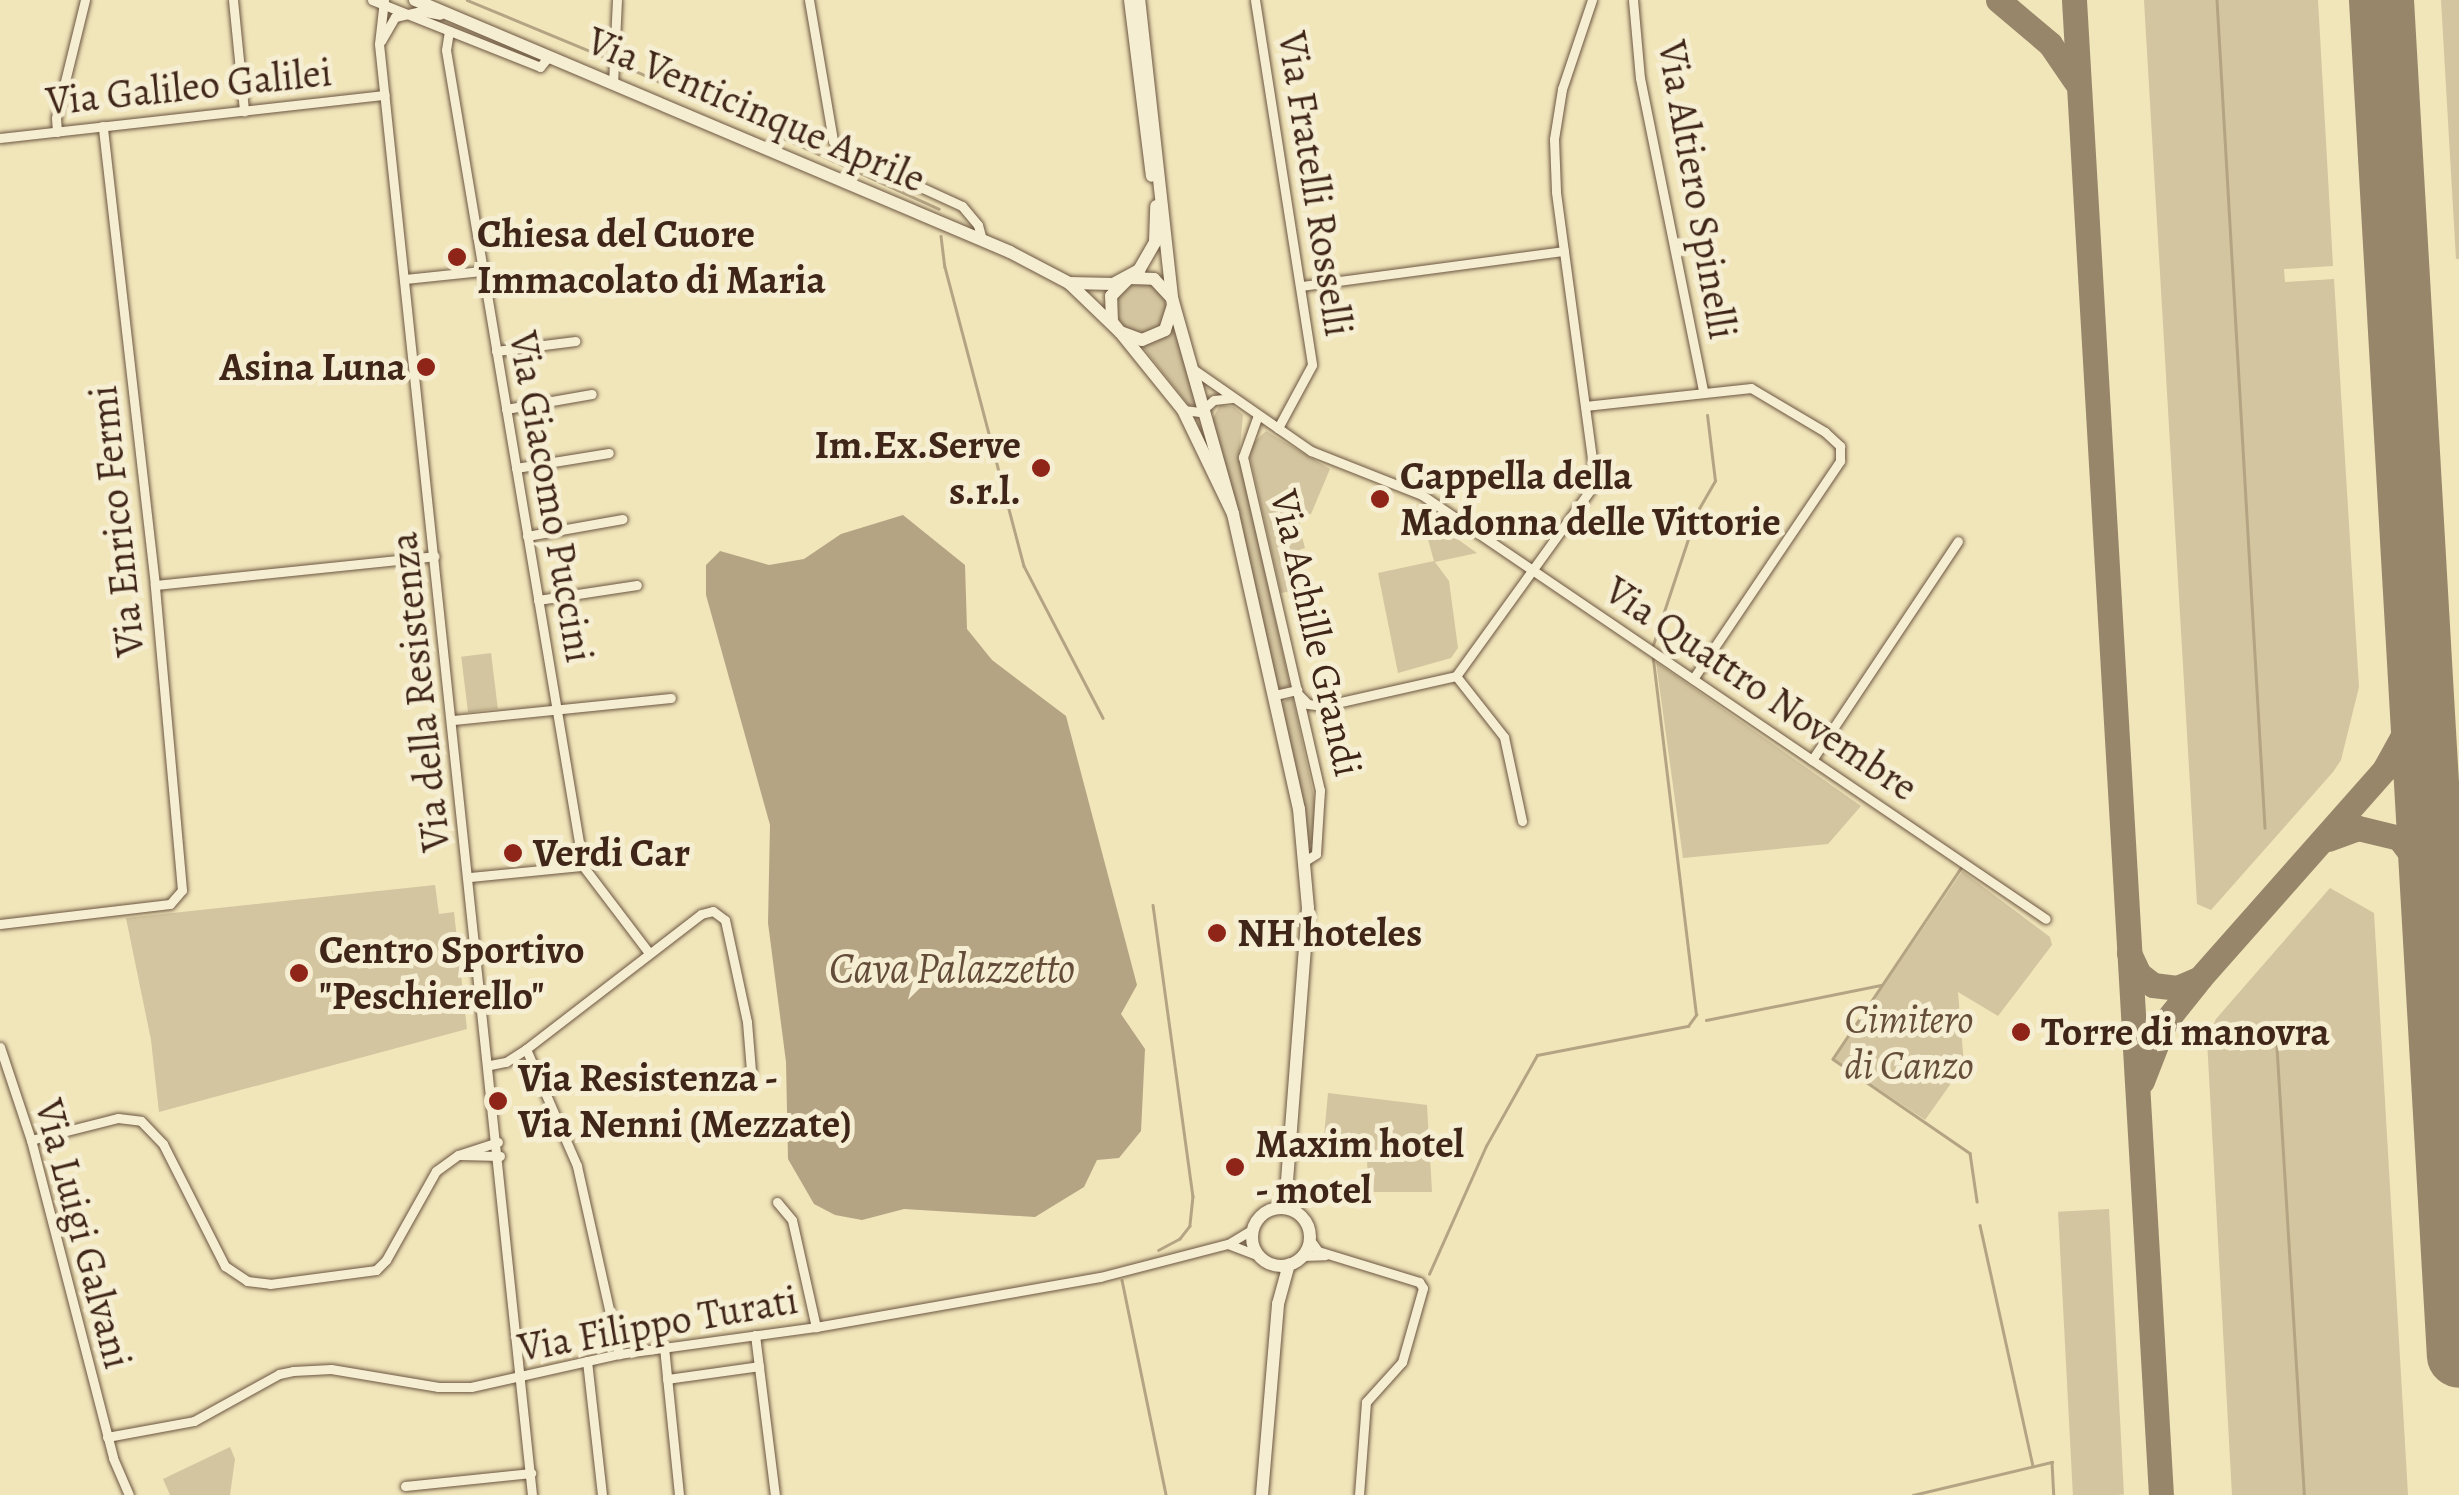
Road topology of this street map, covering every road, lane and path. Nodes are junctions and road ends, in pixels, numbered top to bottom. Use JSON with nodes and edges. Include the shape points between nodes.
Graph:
{"nodes":[{"id":1,"x":85,"y":0,"type":"edge"},
{"id":2,"x":234,"y":0,"type":"edge"},
{"id":3,"x":372,"y":0,"type":"edge"},
{"id":4,"x":415,"y":0,"type":"edge"},
{"id":5,"x":617,"y":0,"type":"edge"},
{"id":6,"x":809,"y":0,"type":"edge"},
{"id":7,"x":1130,"y":0,"type":"edge"},
{"id":8,"x":1139,"y":0,"type":"edge"},
{"id":9,"x":1255,"y":0,"type":"edge"},
{"id":10,"x":1592,"y":0,"type":"edge"},
{"id":11,"x":1632,"y":0,"type":"edge"},
{"id":12,"x":383,"y":2,"type":"edge"},
{"id":13,"x":407,"y":14,"type":"junction"},
{"id":14,"x":458,"y":18,"type":"junction"},
{"id":15,"x":448,"y":31,"type":"junction"},
{"id":16,"x":380,"y":44,"type":"junction"},
{"id":17,"x":544,"y":62,"type":"junction"},
{"id":18,"x":614,"y":84,"type":"junction"},
{"id":19,"x":385,"y":95,"type":"junction"},
{"id":20,"x":244,"y":111,"type":"junction"},
{"id":21,"x":103,"y":126,"type":"junction"},
{"id":22,"x":57,"y":132,"type":"junction"},
{"id":23,"x":0,"y":138,"type":"edge"},
{"id":24,"x":982,"y":240,"type":"junction"},
{"id":25,"x":1564,"y":251,"type":"junction"},
{"id":26,"x":482,"y":271,"type":"junction"},
{"id":27,"x":405,"y":279,"type":"junction"},
{"id":28,"x":1124,"y":282,"type":"junction"},
{"id":29,"x":1068,"y":284,"type":"junction"},
{"id":30,"x":1301,"y":286,"type":"junction"},
{"id":31,"x":1173,"y":304,"type":"junction"},
{"id":32,"x":1119,"y":331,"type":"junction"},
{"id":33,"x":576,"y":341,"type":"dead end"},
{"id":34,"x":496,"y":352,"type":"junction"},
{"id":35,"x":1191,"y":367,"type":"junction"},
{"id":36,"x":1703,"y":391,"type":"junction"},
{"id":37,"x":592,"y":394,"type":"dead end"},
{"id":38,"x":1232,"y":398,"type":"junction"},
{"id":39,"x":1585,"y":406,"type":"junction"},
{"id":40,"x":506,"y":408,"type":"junction"},
{"id":41,"x":1205,"y":408,"type":"junction"},
{"id":42,"x":1182,"y":410,"type":"junction"},
{"id":43,"x":1258,"y":415,"type":"junction"},
{"id":44,"x":1278,"y":428,"type":"junction"},
{"id":45,"x":609,"y":452,"type":"dead end"},
{"id":46,"x":516,"y":468,"type":"junction"},
{"id":47,"x":1233,"y":514,"type":"junction"},
{"id":48,"x":622,"y":519,"type":"dead end"},
{"id":49,"x":527,"y":536,"type":"junction"},
{"id":50,"x":1958,"y":541,"type":"dead end"},
{"id":51,"x":435,"y":556,"type":"junction"},
{"id":52,"x":1533,"y":571,"type":"junction"},
{"id":53,"x":637,"y":584,"type":"dead end"},
{"id":54,"x":155,"y":585,"type":"junction"},
{"id":55,"x":538,"y":600,"type":"junction"},
{"id":56,"x":1456,"y":676,"type":"junction"},
{"id":57,"x":1693,"y":679,"type":"junction"},
{"id":58,"x":1297,"y":692,"type":"junction"},
{"id":59,"x":1275,"y":695,"type":"junction"},
{"id":60,"x":671,"y":698,"type":"dead end"},
{"id":61,"x":1323,"y":706,"type":"junction"},
{"id":62,"x":557,"y":710,"type":"junction"},
{"id":63,"x":453,"y":720,"type":"junction"},
{"id":64,"x":1305,"y":725,"type":"junction"},
{"id":65,"x":1812,"y":760,"type":"junction"},
{"id":66,"x":1522,"y":821,"type":"dead end"},
{"id":67,"x":1305,"y":861,"type":"junction"},
{"id":68,"x":583,"y":866,"type":"junction"},
{"id":69,"x":470,"y":876,"type":"junction"},
{"id":70,"x":2046,"y":919,"type":"dead end"},
{"id":71,"x":0,"y":924,"type":"edge"},
{"id":72,"x":648,"y":953,"type":"junction"},
{"id":73,"x":0,"y":1046,"type":"edge"},
{"id":74,"x":526,"y":1049,"type":"junction"},
{"id":75,"x":490,"y":1065,"type":"junction"},
{"id":76,"x":752,"y":1071,"type":"dead end"},
{"id":77,"x":31,"y":1140,"type":"junction"},
{"id":78,"x":498,"y":1142,"type":"junction"},
{"id":79,"x":458,"y":1155,"type":"junction"},
{"id":80,"x":500,"y":1156,"type":"junction"},
{"id":81,"x":1287,"y":1184,"type":"junction"},
{"id":82,"x":778,"y":1202,"type":"dead end"},
{"id":83,"x":1276,"y":1208,"type":"junction"},
{"id":84,"x":1292,"y":1210,"type":"junction"},
{"id":85,"x":1253,"y":1229,"type":"junction"},
{"id":86,"x":1310,"y":1240,"type":"junction"},
{"id":87,"x":1228,"y":1244,"type":"junction"},
{"id":88,"x":1327,"y":1254,"type":"junction"},
{"id":89,"x":1302,"y":1256,"type":"junction"},
{"id":90,"x":1265,"y":1260,"type":"junction"},
{"id":91,"x":1289,"y":1264,"type":"junction"},
{"id":92,"x":1278,"y":1304,"type":"junction"},
{"id":93,"x":816,"y":1327,"type":"junction"},
{"id":94,"x":755,"y":1335,"type":"junction"},
{"id":95,"x":664,"y":1348,"type":"junction"},
{"id":96,"x":619,"y":1354,"type":"junction"},
{"id":97,"x":587,"y":1361,"type":"junction"},
{"id":98,"x":759,"y":1366,"type":"junction"},
{"id":99,"x":523,"y":1378,"type":"junction"},
{"id":100,"x":667,"y":1379,"type":"junction"},
{"id":101,"x":107,"y":1437,"type":"junction"},
{"id":102,"x":530,"y":1473,"type":"junction"},
{"id":103,"x":405,"y":1486,"type":"dead end"},
{"id":104,"x":129,"y":1495,"type":"edge"},
{"id":105,"x":532,"y":1495,"type":"edge"},
{"id":106,"x":602,"y":1495,"type":"edge"},
{"id":107,"x":679,"y":1495,"type":"edge"},
{"id":108,"x":775,"y":1495,"type":"edge"},
{"id":109,"x":1262,"y":1495,"type":"edge"},
{"id":110,"x":1358,"y":1495,"type":"edge"}],
"edges":[{"from":1,"to":22,"type":"street"},
{"from":2,"to":20,"type":"street"},
{"from":3,"to":12,"type":"street"},
{"from":4,"to":14,"type":"main road","name":"Via Venticinque Aprile"},
{"from":5,"to":18,"type":"street"},
{"from":6,"to":24,"type":"street","via":[[833,141],[962,206]]},
{"from":7,"to":28,"type":"main road","via":[[1157,220],[1152,251]]},
{"from":8,"to":31,"type":"main road","name":"Via Achille Grandi"},
{"from":9,"to":30,"type":"street","name":"Via Fratelli Rosselli"},
{"from":10,"to":25,"type":"street","via":[[1555,123]]},
{"from":11,"to":36,"type":"street","name":"Via Altiero Spinelli","via":[[1640,78]]},
{"from":12,"to":13,"type":"street"},
{"from":12,"to":16,"type":"street","name":"Via della Resistenza"},
{"from":13,"to":14,"type":"street"},
{"from":13,"to":15,"type":"street"},
{"from":13,"to":16,"type":"street","via":[[392,20]]},
{"from":14,"to":17,"type":"main road","name":"Via Venticinque Aprile"},
{"from":15,"to":17,"type":"street"},
{"from":15,"to":26,"type":"street","name":"Via Giacomo Puccini"},
{"from":16,"to":19,"type":"street","name":"Via della Resistenza"},
{"from":17,"to":18,"type":"main road","name":"Via Venticinque Aprile"},
{"from":18,"to":24,"type":"main road","name":"Via Venticinque Aprile"},
{"from":19,"to":20,"type":"street","name":"Via Galileo Galilei"},
{"from":19,"to":27,"type":"street","name":"Via della Resistenza"},
{"from":20,"to":21,"type":"street","name":"Via Galileo Galilei"},
{"from":21,"to":22,"type":"street","name":"Via Galileo Galilei"},
{"from":21,"to":54,"type":"street","name":"Via Enrico Fermi"},
{"from":22,"to":23,"type":"street","name":"Via Galileo Galilei"},
{"from":24,"to":29,"type":"main road","name":"Via Venticinque Aprile"},
{"from":25,"to":30,"type":"street"},
{"from":25,"to":39,"type":"street"},
{"from":26,"to":27,"type":"street"},
{"from":26,"to":34,"type":"street","name":"Via Giacomo Puccini"},
{"from":27,"to":51,"type":"street","name":"Via della Resistenza"},
{"from":28,"to":29,"type":"main road","name":"Via Venticinque Aprile"},
{"from":28,"to":31,"type":"main road","via":[[1152,278],[1166,287]]},
{"from":28,"to":32,"type":"main road","via":[[1109,307]]},
{"from":29,"to":32,"type":"main road","name":"Via Venticinque Aprile"},
{"from":30,"to":44,"type":"street","name":"Via Fratelli Rosselli","via":[[1312,365]]},
{"from":31,"to":32,"type":"main road","via":[[1168,326],[1155,337],[1138,340]]},
{"from":31,"to":35,"type":"main road","name":"Via Achille Grandi"},
{"from":32,"to":42,"type":"main road","name":"Via Achille Grandi"},
{"from":33,"to":34,"type":"street"},
{"from":34,"to":40,"type":"street","name":"Via Giacomo Puccini"},
{"from":35,"to":38,"type":"street","name":"Via Quattro Novembre"},
{"from":35,"to":41,"type":"main road","name":"Via Achille Grandi"},
{"from":36,"to":39,"type":"street"},
{"from":36,"to":57,"type":"street","via":[[1765,392],[1836,441],[1840,462]]},
{"from":37,"to":40,"type":"street"},
{"from":38,"to":41,"type":"street","via":[[1217,398]]},
{"from":38,"to":43,"type":"street","name":"Via Quattro Novembre"},
{"from":39,"to":52,"type":"street","via":[[1592,482]]},
{"from":40,"to":46,"type":"street","name":"Via Giacomo Puccini"},
{"from":41,"to":42,"type":"street"},
{"from":41,"to":47,"type":"main road","name":"Via Achille Grandi"},
{"from":42,"to":47,"type":"main road","name":"Via Achille Grandi"},
{"from":43,"to":44,"type":"street","name":"Via Quattro Novembre"},
{"from":43,"to":58,"type":"street","name":"Via Achille Grandi","via":[[1244,457]]},
{"from":44,"to":52,"type":"street","name":"Via Quattro Novembre","via":[[1320,456],[1422,496]]},
{"from":45,"to":46,"type":"street"},
{"from":46,"to":49,"type":"street","name":"Via Giacomo Puccini"},
{"from":47,"to":59,"type":"main road","name":"Via Achille Grandi"},
{"from":48,"to":49,"type":"street"},
{"from":49,"to":55,"type":"street","name":"Via Giacomo Puccini"},
{"from":50,"to":65,"type":"street"},
{"from":51,"to":54,"type":"street"},
{"from":51,"to":63,"type":"street","name":"Via della Resistenza"},
{"from":52,"to":56,"type":"street"},
{"from":52,"to":57,"type":"street","name":"Via Quattro Novembre"},
{"from":53,"to":55,"type":"street"},
{"from":54,"to":71,"type":"street","name":"Via Enrico Fermi","via":[[183,879],[178,899]]},
{"from":55,"to":62,"type":"street","name":"Via Giacomo Puccini"},
{"from":56,"to":61,"type":"street"},
{"from":56,"to":66,"type":"street","via":[[1504,737]]},
{"from":57,"to":65,"type":"street","name":"Via Quattro Novembre"},
{"from":58,"to":59,"type":"street"},
{"from":58,"to":61,"type":"street","via":[[1308,704]]},
{"from":58,"to":64,"type":"street","name":"Via Achille Grandi"},
{"from":59,"to":67,"type":"main road","name":"Via Achille Grandi"},
{"from":60,"to":62,"type":"street"},
{"from":61,"to":64,"type":"street"},
{"from":62,"to":63,"type":"street"},
{"from":62,"to":68,"type":"street","name":"Via Giacomo Puccini"},
{"from":63,"to":69,"type":"street","name":"Via della Resistenza"},
{"from":64,"to":67,"type":"street","name":"Via Achille Grandi","via":[[1320,804],[1316,854]]},
{"from":65,"to":70,"type":"street","name":"Via Quattro Novembre"},
{"from":67,"to":81,"type":"main road","name":"Via Achille Grandi","via":[[1308,928]]},
{"from":68,"to":69,"type":"street"},
{"from":68,"to":72,"type":"street","name":"Via Giacomo Puccini"},
{"from":69,"to":75,"type":"street","name":"Via della Resistenza"},
{"from":72,"to":74,"type":"street"},
{"from":72,"to":76,"type":"street","via":[[700,914],[712,910],[725,920]]},
{"from":73,"to":77,"type":"street","name":"Via Luigi Galvani"},
{"from":74,"to":75,"type":"street"},
{"from":74,"to":96,"type":"street","via":[[577,1166]]},
{"from":75,"to":78,"type":"street","name":"Via della Resistenza"},
{"from":77,"to":79,"type":"street","via":[[118,1118],[140,1121],[163,1144],[224,1266],[257,1284],[376,1270],[436,1172]]},
{"from":77,"to":101,"type":"street","name":"Via Luigi Galvani"},
{"from":78,"to":79,"type":"street"},
{"from":78,"to":80,"type":"street","name":"Via della Resistenza"},
{"from":79,"to":80,"type":"street"},
{"from":80,"to":99,"type":"street","name":"Via della Resistenza"},
{"from":81,"to":83,"type":"main road","name":"Via Achille Grandi"},
{"from":81,"to":84,"type":"main road","name":"Via Achille Grandi"},
{"from":82,"to":93,"type":"street","via":[[792,1220]]},
{"from":83,"to":84,"type":"main road"},
{"from":83,"to":85,"type":"main road","name":"Via Achille Grandi"},
{"from":84,"to":86,"type":"main road","name":"Via Achille Grandi","via":[[1306,1222]]},
{"from":85,"to":87,"type":"street","name":"Via Filippo Turati"},
{"from":85,"to":90,"type":"main road","via":[[1252,1243]]},
{"from":86,"to":88,"type":"street"},
{"from":86,"to":89,"type":"main road"},
{"from":87,"to":90,"type":"street"},
{"from":87,"to":93,"type":"street","name":"Via Filippo Turati","via":[[1100,1276]]},
{"from":88,"to":89,"type":"street"},
{"from":88,"to":110,"type":"street","via":[[1419,1282],[1423,1290],[1402,1362],[1366,1402]]},
{"from":89,"to":91,"type":"main road"},
{"from":90,"to":91,"type":"main road"},
{"from":90,"to":92,"type":"main road"},
{"from":91,"to":92,"type":"main road"},
{"from":92,"to":109,"type":"main road"},
{"from":93,"to":94,"type":"street","name":"Via Filippo Turati"},
{"from":94,"to":95,"type":"street","name":"Via Filippo Turati"},
{"from":94,"to":98,"type":"street"},
{"from":95,"to":96,"type":"street","name":"Via Filippo Turati"},
{"from":95,"to":100,"type":"street"},
{"from":96,"to":97,"type":"street","name":"Via Filippo Turati"},
{"from":97,"to":99,"type":"street","name":"Via Filippo Turati"},
{"from":97,"to":106,"type":"street"},
{"from":98,"to":100,"type":"street"},
{"from":98,"to":108,"type":"street"},
{"from":99,"to":101,"type":"street","name":"Via Filippo Turati","via":[[451,1389],[305,1370],[279,1374],[194,1421]]},
{"from":99,"to":102,"type":"street","name":"Via della Resistenza"},
{"from":100,"to":107,"type":"street"},
{"from":101,"to":104,"type":"street","name":"Via Luigi Galvani"},
{"from":102,"to":103,"type":"street"},
{"from":102,"to":105,"type":"street","name":"Via della Resistenza"}]}
